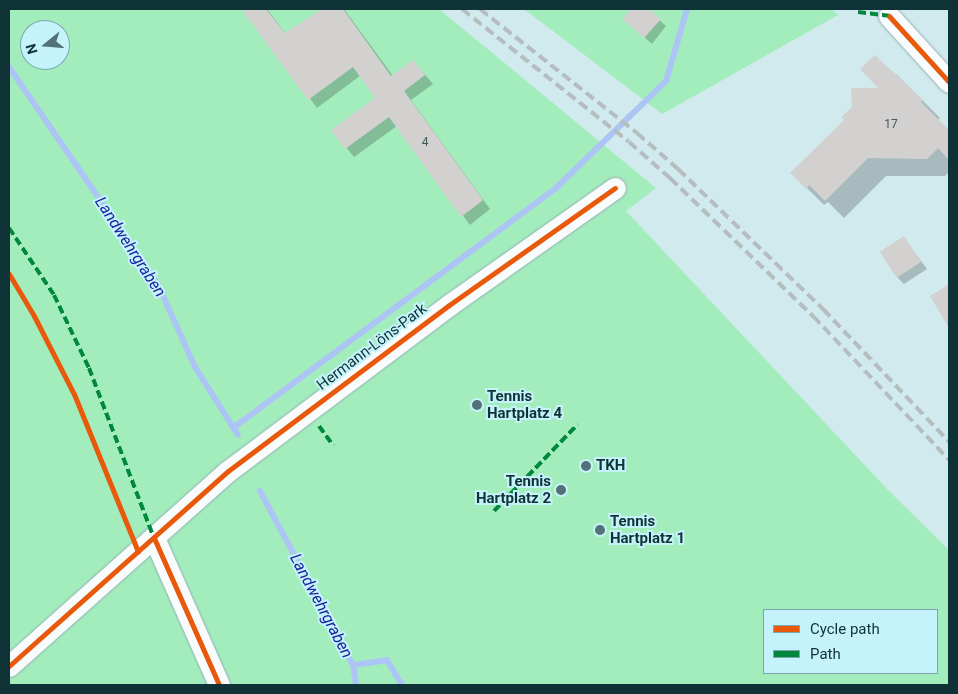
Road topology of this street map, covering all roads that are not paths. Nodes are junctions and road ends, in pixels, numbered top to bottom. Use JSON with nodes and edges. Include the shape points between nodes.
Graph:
{"nodes":[{"id":1,"x":889,"y":16,"type":"dead end"},
{"id":2,"x":949,"y":82,"type":"edge"},
{"id":3,"x":615,"y":188,"type":"dead end"},
{"id":4,"x":154,"y":538,"type":"junction"},
{"id":5,"x":9,"y":666,"type":"edge"},
{"id":6,"x":218,"y":685,"type":"edge"}],
"edges":[{"from":1,"to":2,"type":"street"},
{"from":3,"to":4,"type":"street","name":"Hermann-Löns-Park","via":[[449,305],[236,465]]},
{"from":4,"to":5,"type":"street","name":"Hermann-Löns-Park"},
{"from":4,"to":6,"type":"street"}]}
